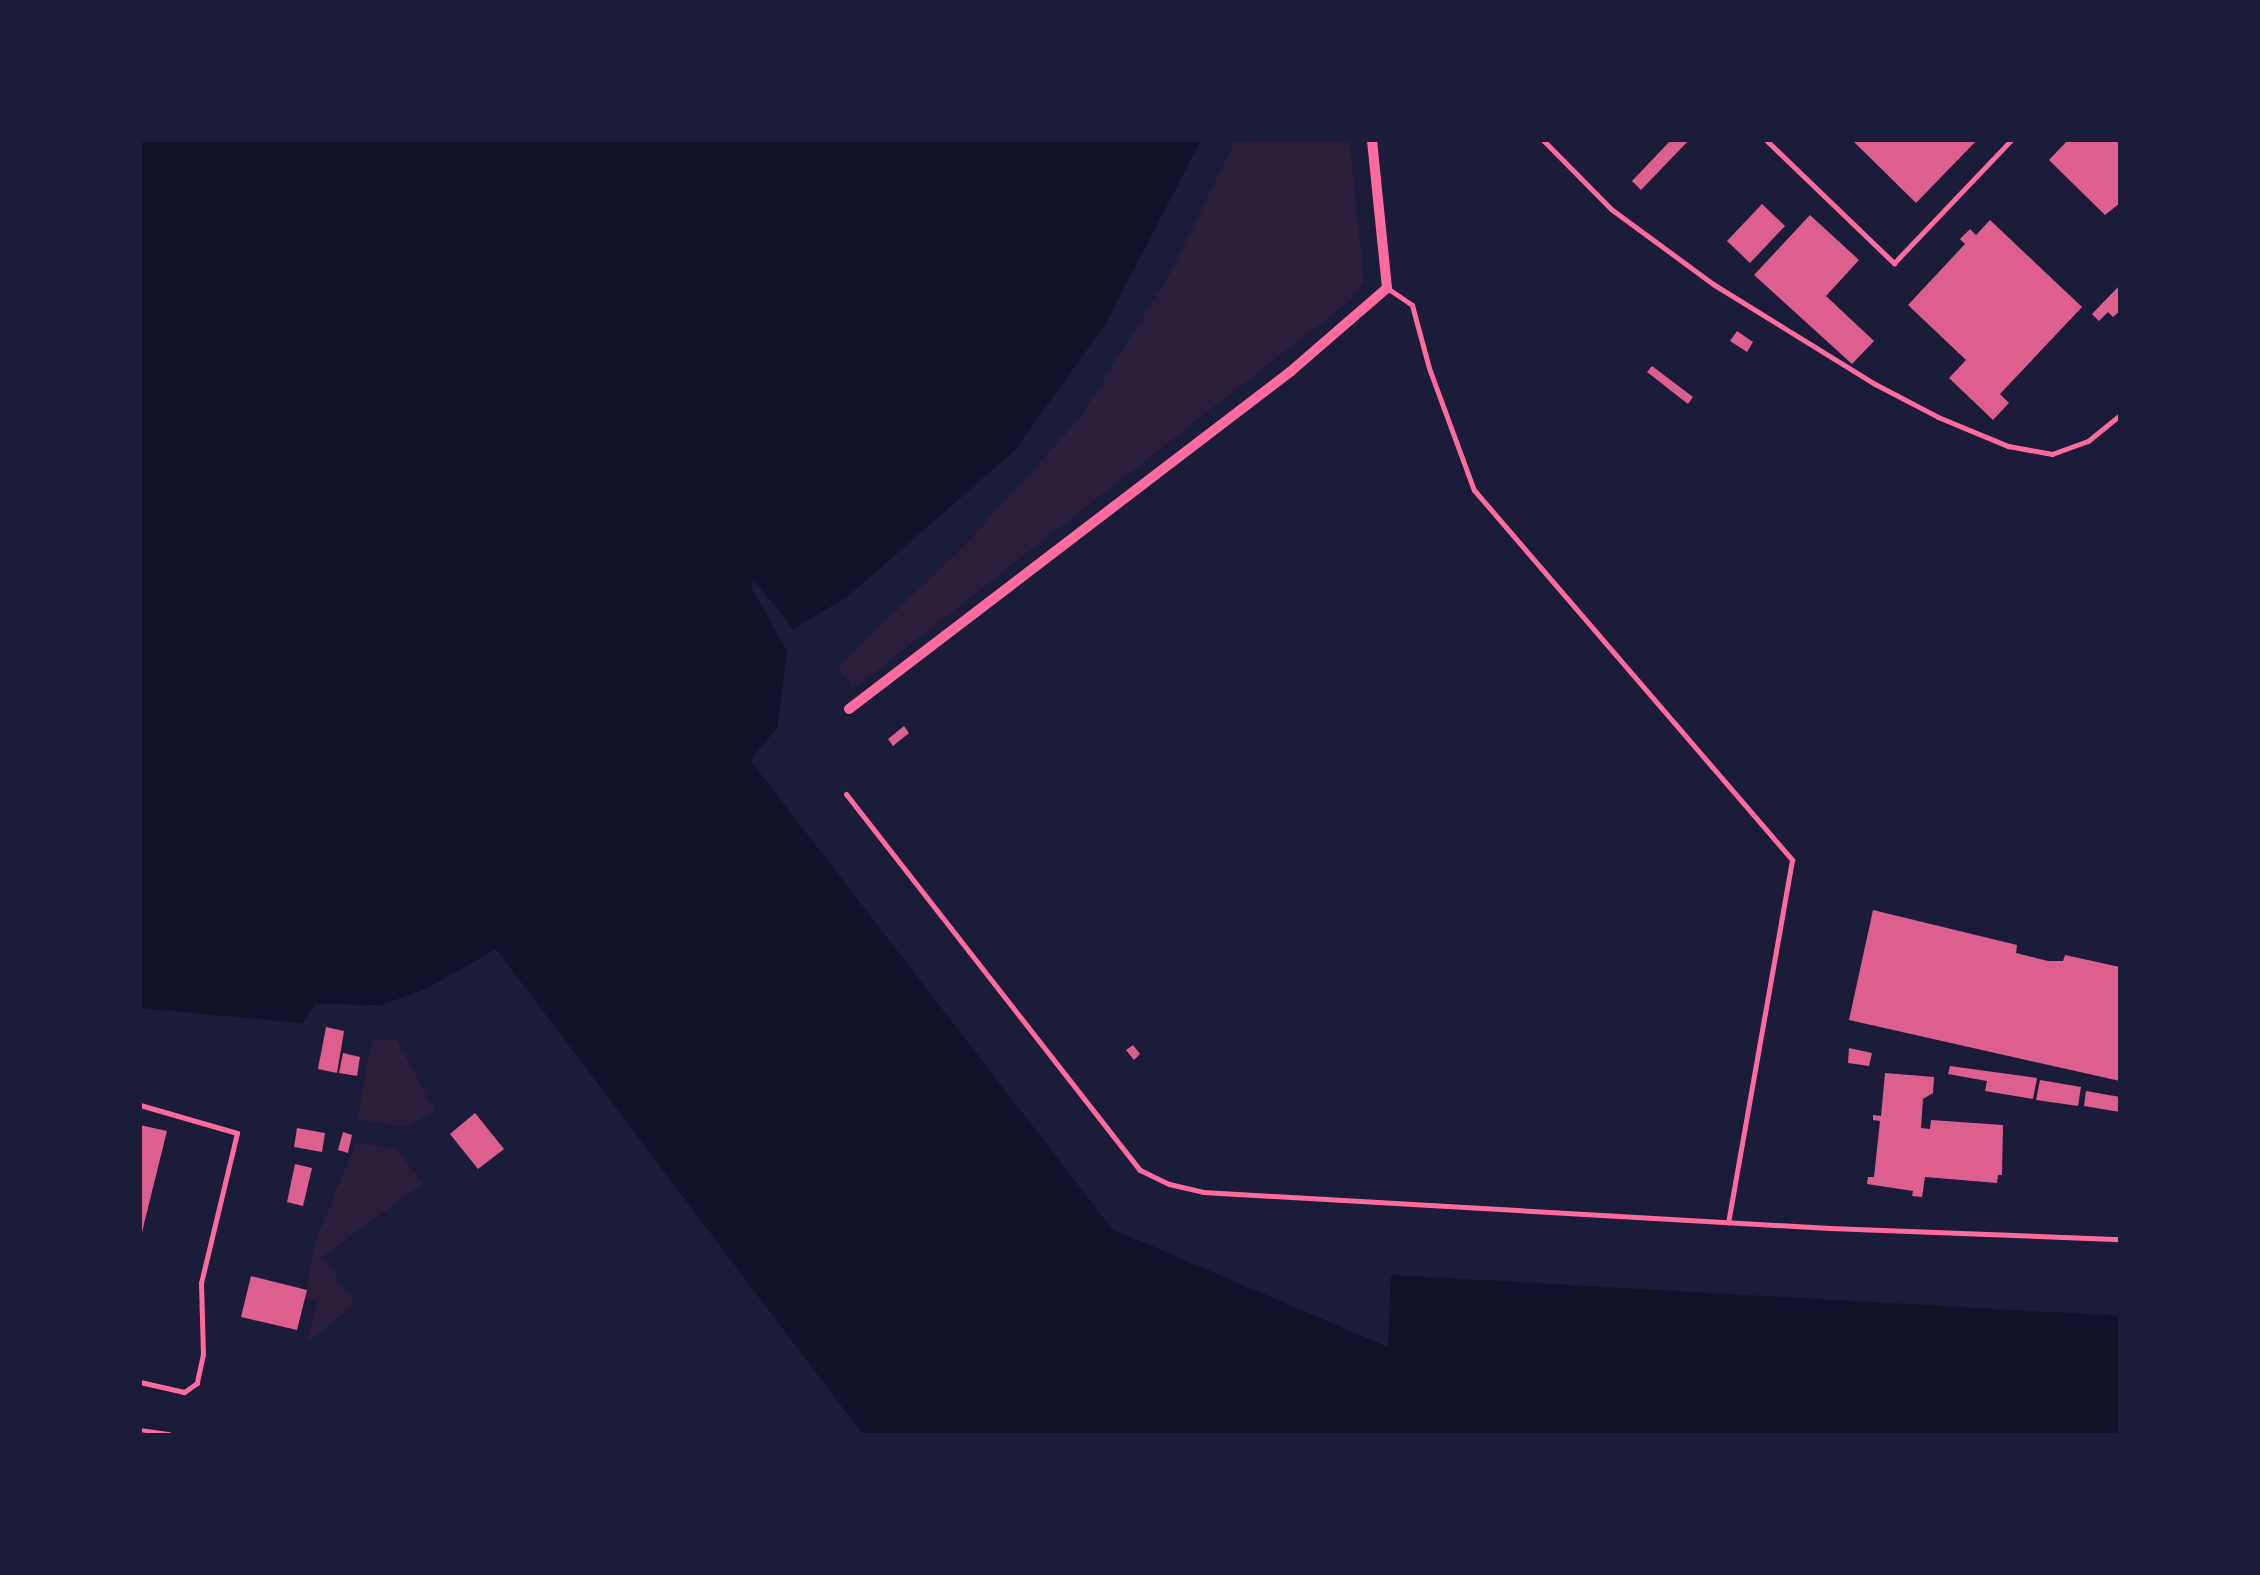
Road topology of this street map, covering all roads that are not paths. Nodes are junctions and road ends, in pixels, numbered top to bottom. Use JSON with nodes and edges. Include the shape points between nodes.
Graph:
{"nodes":[{"id":1,"x":1372,"y":140,"type":"edge"},
{"id":2,"x":1543,"y":140,"type":"edge"},
{"id":3,"x":1766,"y":140,"type":"edge"},
{"id":4,"x":2011,"y":140,"type":"edge"},
{"id":5,"x":1387,"y":288,"type":"junction"},
{"id":6,"x":2120,"y":416,"type":"edge"},
{"id":7,"x":849,"y":710,"type":"dead end"},
{"id":8,"x":846,"y":794,"type":"dead end"},
{"id":9,"x":140,"y":1105,"type":"edge"},
{"id":10,"x":1728,"y":1222,"type":"junction"},
{"id":11,"x":2120,"y":1239,"type":"edge"},
{"id":12,"x":140,"y":1382,"type":"edge"}],
"edges":[{"from":1,"to":5,"type":"street"},
{"from":2,"to":6,"type":"lane","via":[[1610,208],[1712,284],[1938,417],[2008,446],[2052,454],[2088,441]]},
{"from":3,"to":4,"type":"lane","via":[[1894,263]]},
{"from":5,"to":7,"type":"street","via":[[1290,372]]},
{"from":5,"to":10,"type":"lane","via":[[1412,305],[1474,490],[1792,860]]},
{"from":8,"to":10,"type":"lane","via":[[1140,1170],[1203,1192]]},
{"from":9,"to":12,"type":"lane","via":[[237,1133],[201,1283],[197,1382],[184,1392]]},
{"from":10,"to":11,"type":"lane"}]}
